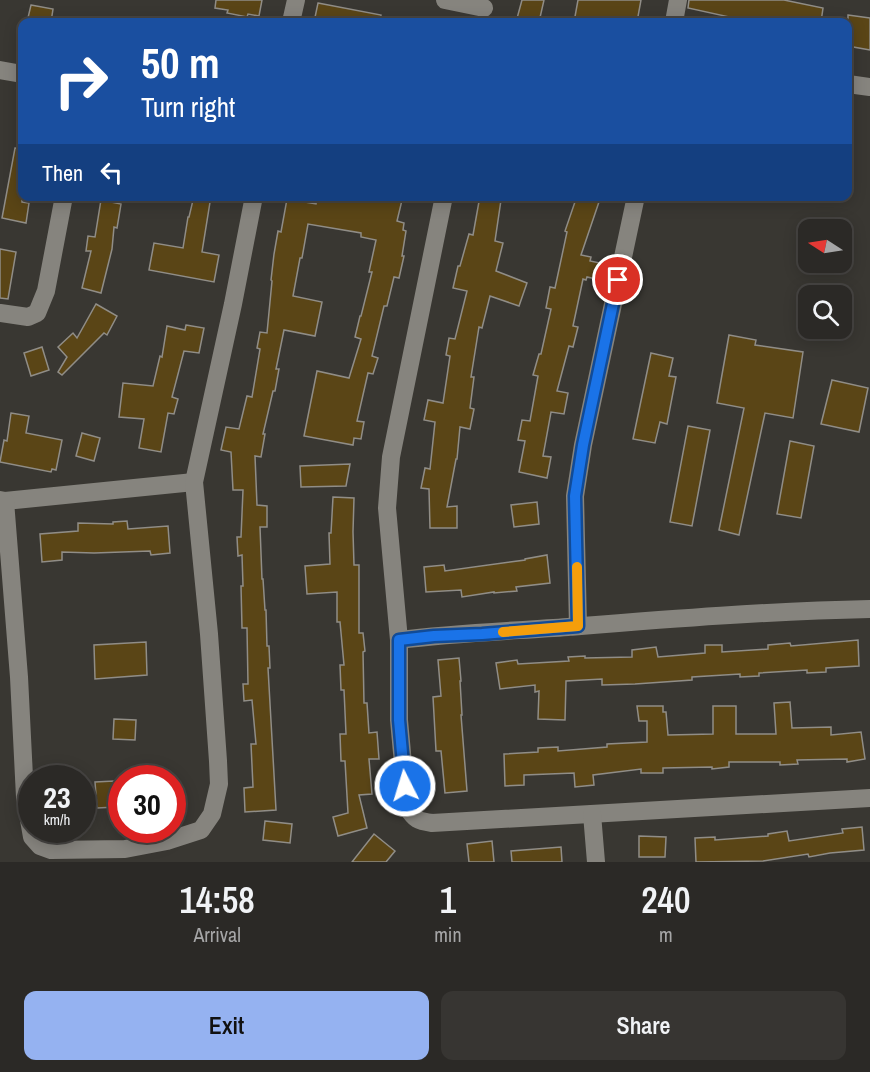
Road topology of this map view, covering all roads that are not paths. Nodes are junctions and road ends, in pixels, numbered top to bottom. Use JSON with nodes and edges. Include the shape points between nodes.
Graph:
{"nodes":[{"id":1,"x":296,"y":0,"type":"edge"},
{"id":2,"x":445,"y":0,"type":"edge"},
{"id":3,"x":678,"y":0,"type":"edge"},
{"id":4,"x":483,"y":10,"type":"edge"},
{"id":5,"x":292,"y":18,"type":"edge"},
{"id":6,"x":675,"y":18,"type":"edge"},
{"id":7,"x":0,"y":70,"type":"edge"},
{"id":8,"x":18,"y":73,"type":"edge"},
{"id":9,"x":852,"y":85,"type":"edge"},
{"id":10,"x":870,"y":87,"type":"edge"},
{"id":11,"x":63,"y":201,"type":"edge"},
{"id":12,"x":253,"y":201,"type":"edge"},
{"id":13,"x":443,"y":201,"type":"edge"},
{"id":14,"x":635,"y":201,"type":"edge"},
{"id":15,"x":0,"y":314,"type":"edge"},
{"id":16,"x":194,"y":482,"type":"junction"},
{"id":17,"x":3,"y":501,"type":"edge"},
{"id":18,"x":870,"y":609,"type":"edge"},
{"id":19,"x":578,"y":626,"type":"junction"},
{"id":20,"x":399,"y":640,"type":"junction"},
{"id":21,"x":870,"y":798,"type":"edge"},
{"id":22,"x":592,"y":814,"type":"junction"},
{"id":23,"x":596,"y":862,"type":"edge"}],
"edges":[{"from":1,"to":5,"type":"street"},
{"from":2,"to":4,"type":"street"},
{"from":3,"to":6,"type":"street"},
{"from":7,"to":8,"type":"street"},
{"from":9,"to":10,"type":"street"},
{"from":11,"to":15,"type":"street","via":[[46,291],[37,313],[28,317]]},
{"from":12,"to":16,"type":"street"},
{"from":13,"to":20,"type":"street","via":[[391,457],[387,508]]},
{"from":14,"to":19,"type":"street","via":[[575,496]]},
{"from":16,"to":17,"type":"street"},
{"from":16,"to":17,"type":"street","via":[[219,784],[212,814],[201,830],[125,849],[51,850],[32,837],[25,797]]},
{"from":18,"to":19,"type":"street"},
{"from":19,"to":20,"type":"street"},
{"from":20,"to":22,"type":"street","via":[[399,720],[408,807],[413,817],[432,823]]},
{"from":21,"to":22,"type":"street"},
{"from":22,"to":23,"type":"street"}]}
